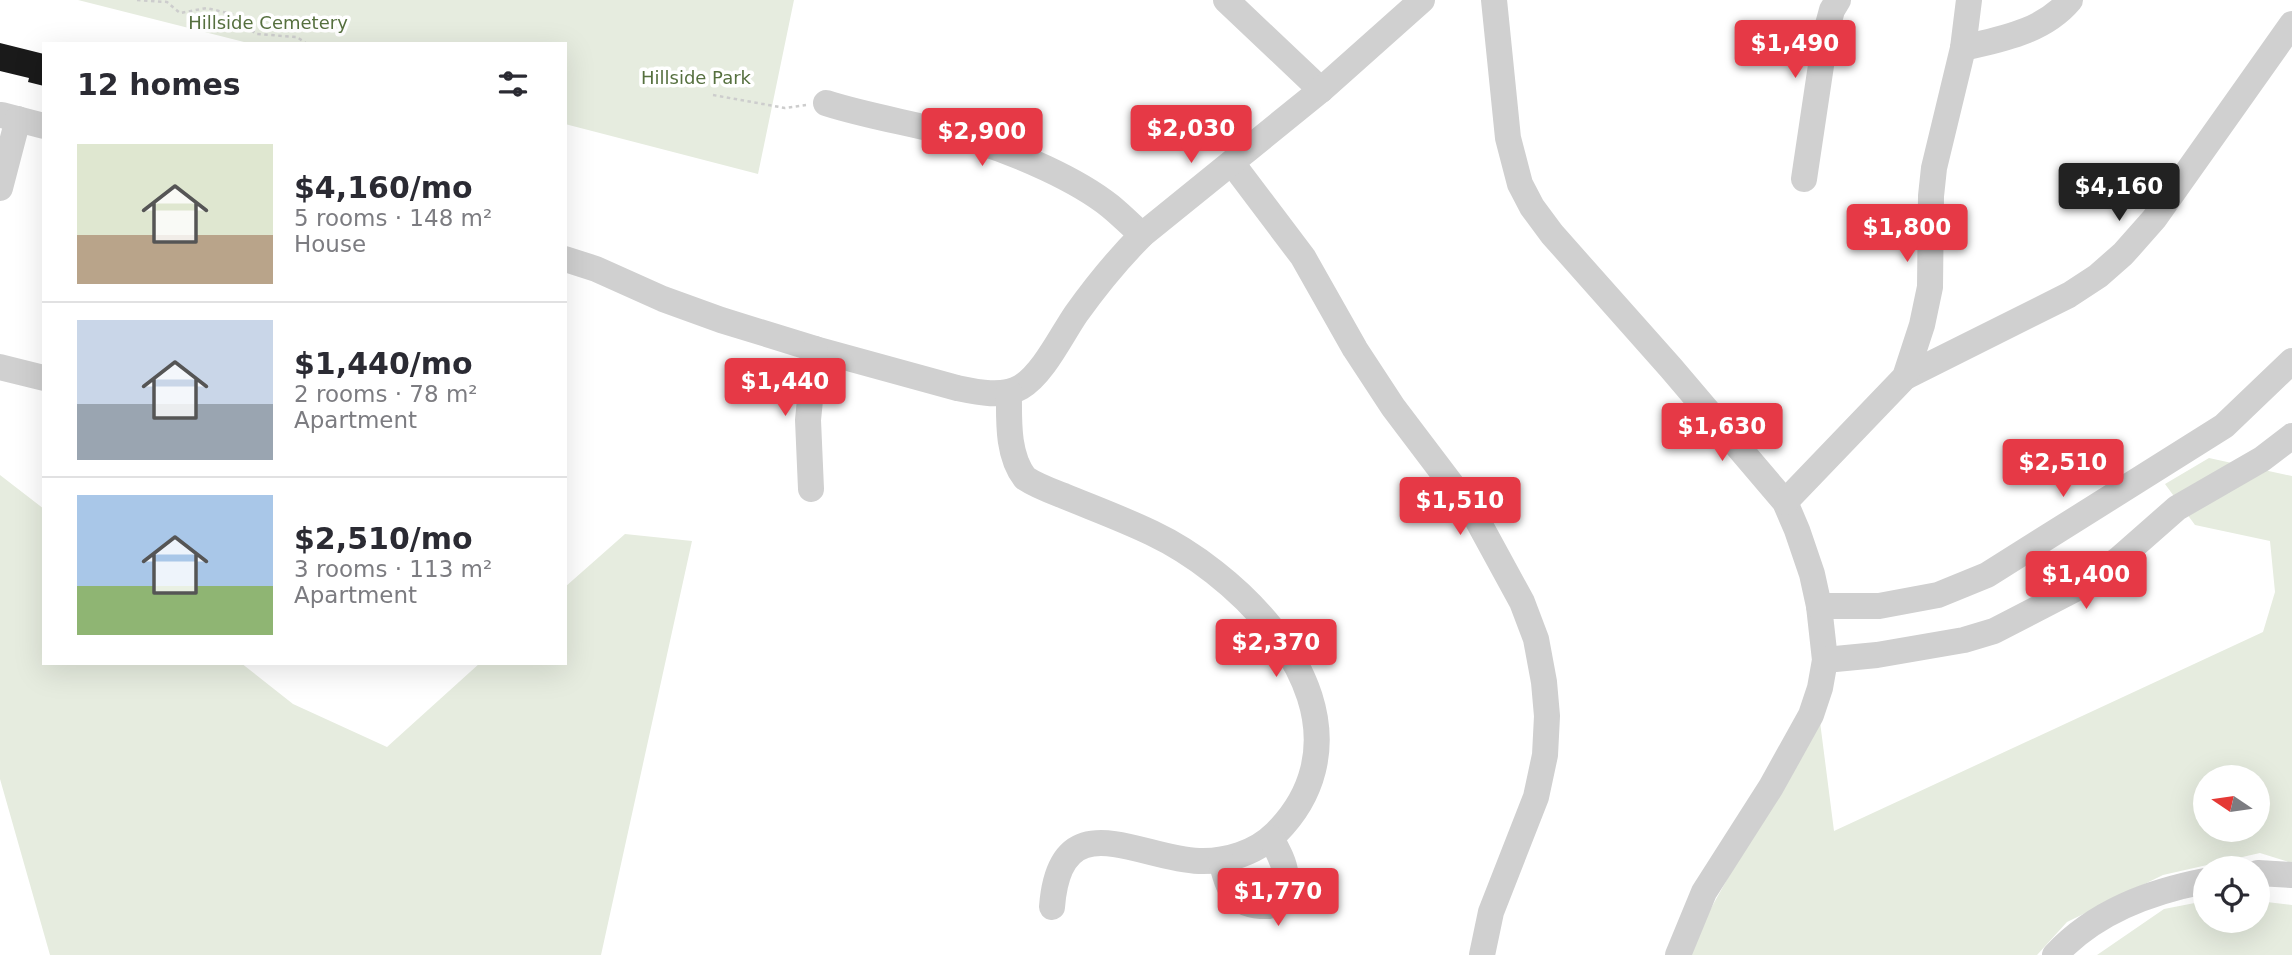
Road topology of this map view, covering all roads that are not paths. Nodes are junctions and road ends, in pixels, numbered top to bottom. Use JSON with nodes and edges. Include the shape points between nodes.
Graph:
{"nodes":[{"id":1,"x":1226,"y":0,"type":"edge"},
{"id":2,"x":1422,"y":0,"type":"edge"},
{"id":3,"x":1494,"y":0,"type":"edge"},
{"id":4,"x":1838,"y":0,"type":"edge"},
{"id":5,"x":1969,"y":0,"type":"edge"},
{"id":6,"x":2070,"y":0,"type":"edge"},
{"id":7,"x":2292,"y":24,"type":"edge"},
{"id":8,"x":1963,"y":48,"type":"junction"},
{"id":9,"x":1321,"y":90,"type":"junction"},
{"id":10,"x":827,"y":103,"type":"road end"},
{"id":11,"x":9,"y":117,"type":"edge"},
{"id":12,"x":42,"y":125,"type":"edge"},
{"id":13,"x":1232,"y":163,"type":"junction"},
{"id":14,"x":1804,"y":178,"type":"dead end"},
{"id":15,"x":0,"y":188,"type":"edge"},
{"id":16,"x":1142,"y":235,"type":"junction"},
{"id":17,"x":567,"y":260,"type":"edge"},
{"id":18,"x":815,"y":349,"type":"junction"},
{"id":19,"x":2292,"y":361,"type":"edge"},
{"id":20,"x":0,"y":367,"type":"edge"},
{"id":21,"x":1905,"y":377,"type":"junction"},
{"id":22,"x":42,"y":378,"type":"edge"},
{"id":23,"x":1009,"y":392,"type":"junction"},
{"id":24,"x":2292,"y":436,"type":"edge"},
{"id":25,"x":811,"y":489,"type":"dead end"},
{"id":26,"x":1785,"y":502,"type":"junction"},
{"id":27,"x":1819,"y":606,"type":"junction"},
{"id":28,"x":1825,"y":660,"type":"junction"},
{"id":29,"x":1271,"y":838,"type":"junction"},
{"id":30,"x":1221,"y":861,"type":"junction"},
{"id":31,"x":2270,"y":874,"type":"edge"},
{"id":32,"x":2292,"y":875,"type":"edge"},
{"id":33,"x":2193,"y":883,"type":"edge"},
{"id":34,"x":1052,"y":907,"type":"dead end"},
{"id":35,"x":1482,"y":955,"type":"edge"},
{"id":36,"x":1678,"y":955,"type":"edge"},
{"id":37,"x":2055,"y":955,"type":"edge"}],
"edges":[{"from":1,"to":9,"type":"street"},
{"from":2,"to":9,"type":"street"},
{"from":3,"to":26,"type":"street","via":[[1508,138],[1520,184],[1532,207]]},
{"from":4,"to":14,"type":"street","via":[[1826,32]]},
{"from":5,"to":8,"type":"street"},
{"from":6,"to":8,"type":"street","via":[[2038,26]]},
{"from":7,"to":21,"type":"street","via":[[2154,219],[2123,254],[2069,295]]},
{"from":8,"to":21,"type":"street","via":[[1934,168],[1930,288]]},
{"from":9,"to":13,"type":"street"},
{"from":10,"to":16,"type":"street","via":[[1009,152],[1086,190]]},
{"from":11,"to":12,"type":"street"},
{"from":11,"to":15,"type":"street"},
{"from":13,"to":16,"type":"street"},
{"from":13,"to":35,"type":"street","via":[[1303,257],[1393,407],[1474,514],[1522,602],[1536,639],[1547,716],[1545,755],[1536,797],[1491,912]]},
{"from":16,"to":23,"type":"street","via":[[1117,260],[1034,376]]},
{"from":17,"to":18,"type":"street","via":[[675,303]]},
{"from":18,"to":23,"type":"street","via":[[966,390]]},
{"from":18,"to":25,"type":"street","via":[[808,420]]},
{"from":19,"to":27,"type":"street","via":[[2224,426],[1987,575],[1938,595],[1879,606]]},
{"from":20,"to":22,"type":"street"},
{"from":21,"to":26,"type":"street"},
{"from":23,"to":29,"type":"street","via":[[1014,456],[1026,478],[1151,532],[1199,559],[1224,579],[1286,646],[1311,705],[1316,744],[1303,797]]},
{"from":24,"to":28,"type":"street","via":[[2262,459],[2177,508],[2081,586],[1994,631],[1889,653]]},
{"from":26,"to":27,"type":"street"},
{"from":27,"to":28,"type":"street"},
{"from":28,"to":36,"type":"street","via":[[1811,715],[1704,892]]},
{"from":29,"to":30,"type":"street"},
{"from":29,"to":30,"type":"street","via":[[1286,874],[1285,886],[1269,906],[1253,906],[1238,899],[1228,887]]},
{"from":30,"to":34,"type":"street","via":[[1175,858],[1113,843],[1086,845],[1065,860]]},
{"from":31,"to":32,"type":"street"},
{"from":33,"to":37,"type":"street","via":[[2109,912]]}]}
